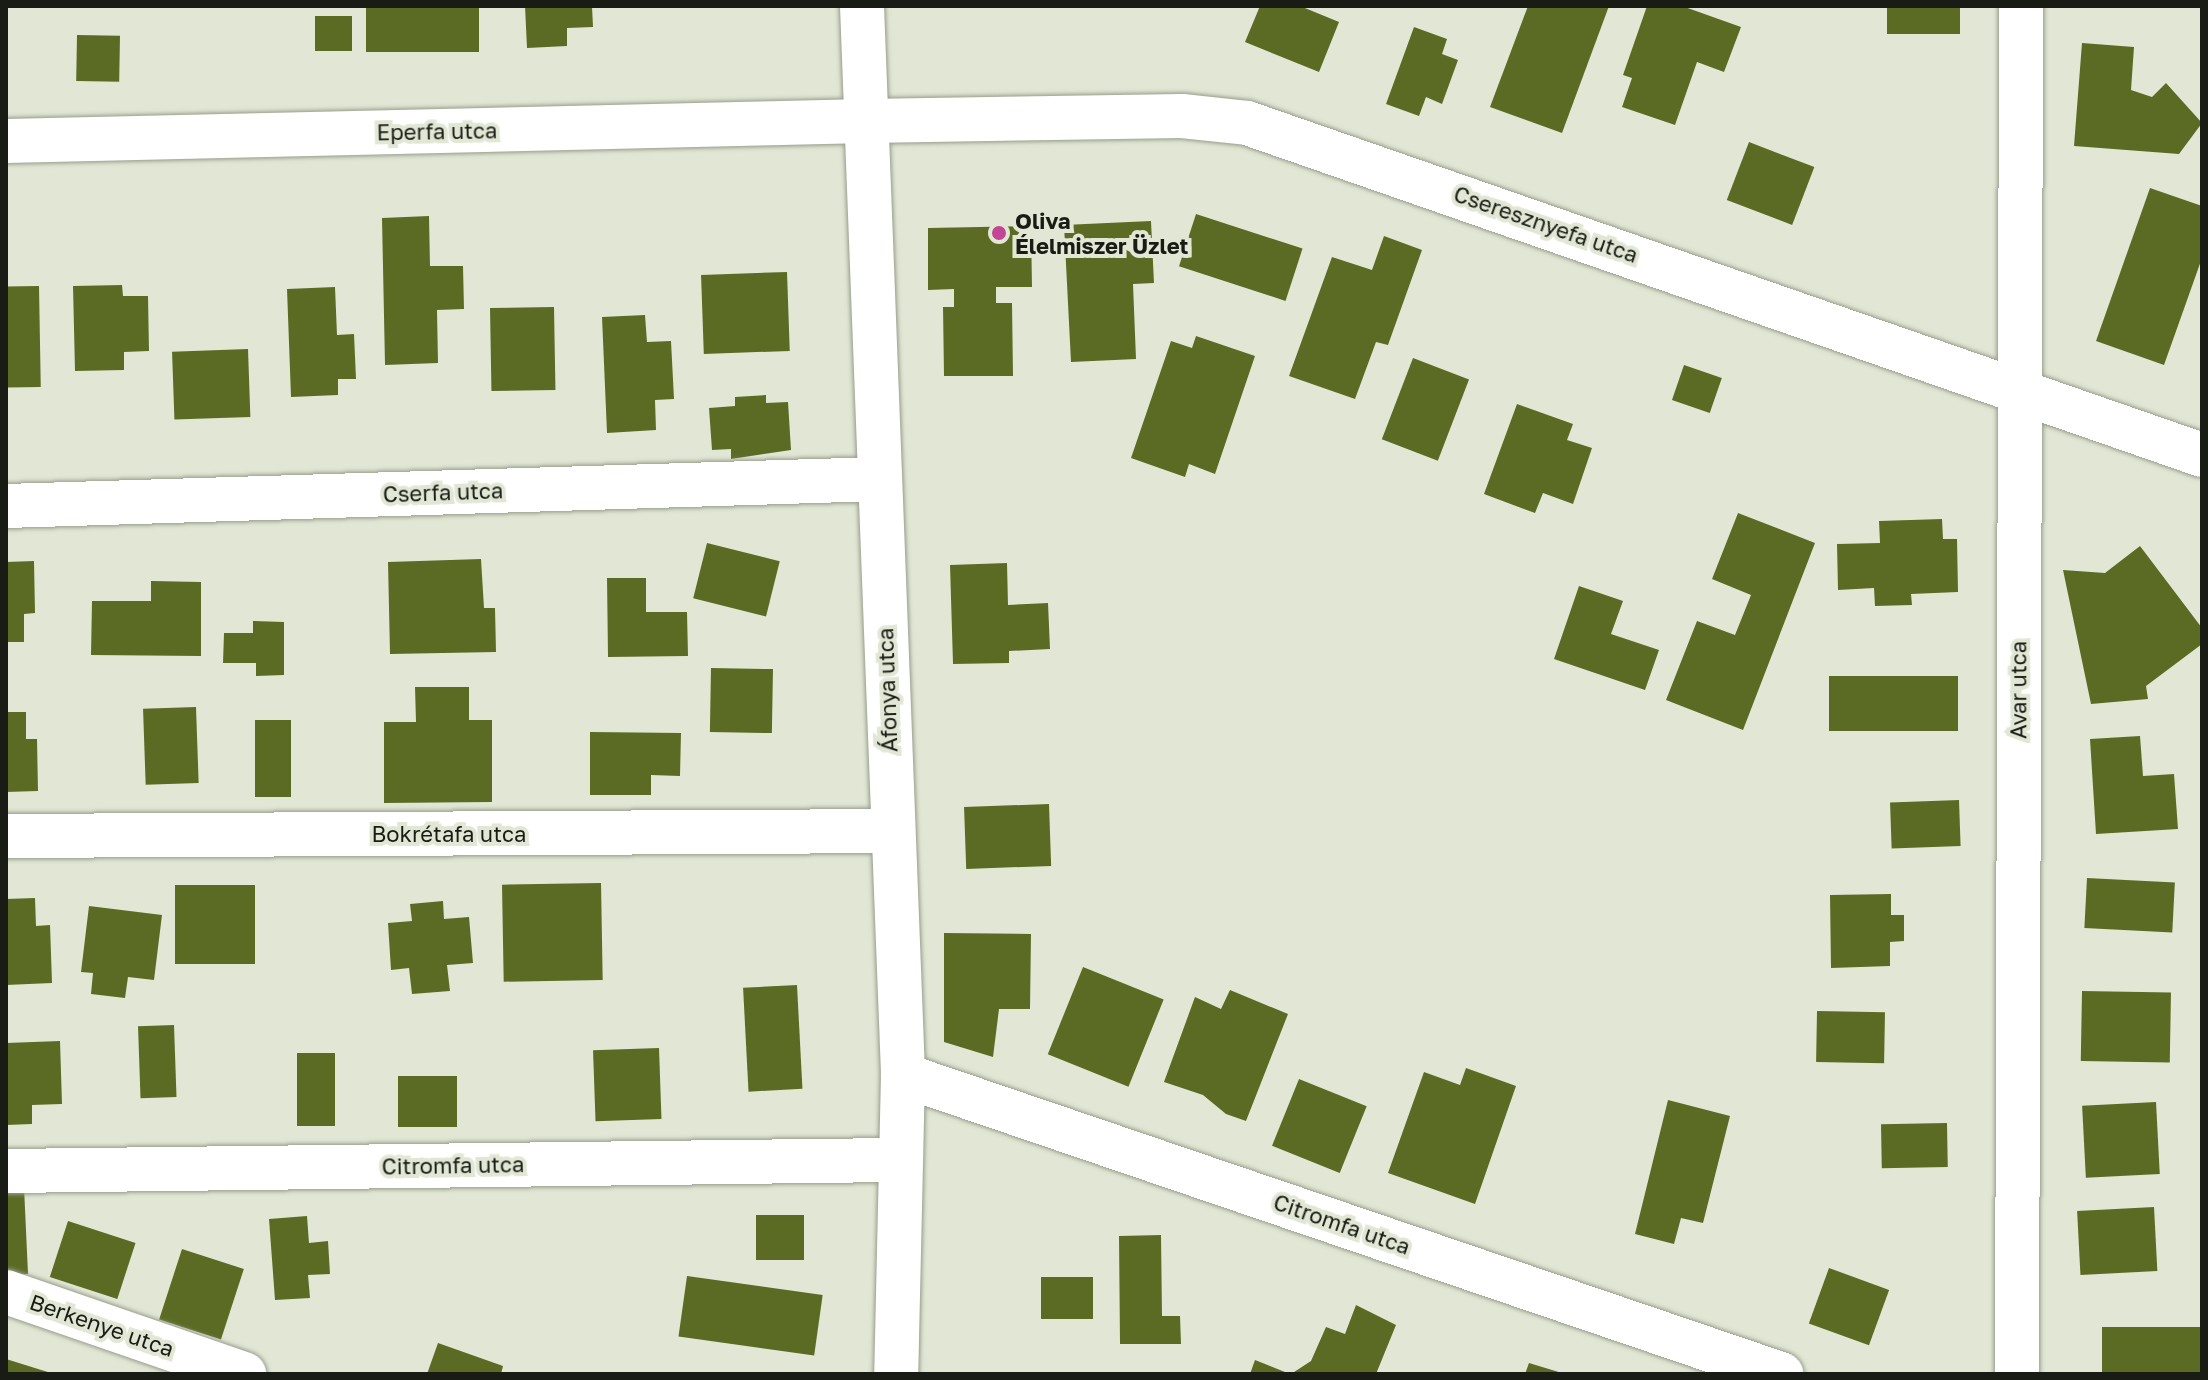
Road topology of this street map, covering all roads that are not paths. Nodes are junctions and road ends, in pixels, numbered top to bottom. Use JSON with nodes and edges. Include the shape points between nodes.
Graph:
{"nodes":[{"id":1,"x":862,"y":6,"type":"edge"},
{"id":2,"x":2021,"y":6,"type":"edge"},
{"id":3,"x":867,"y":121,"type":"junction"},
{"id":4,"x":6,"y":141,"type":"edge"},
{"id":5,"x":2018,"y":388,"type":"junction"},
{"id":6,"x":2202,"y":455,"type":"edge"},
{"id":7,"x":880,"y":479,"type":"junction"},
{"id":8,"x":6,"y":506,"type":"edge"},
{"id":9,"x":891,"y":831,"type":"junction"},
{"id":10,"x":6,"y":836,"type":"edge"},
{"id":11,"x":903,"y":1075,"type":"junction"},
{"id":12,"x":899,"y":1160,"type":"junction"},
{"id":13,"x":6,"y":1171,"type":"edge"},
{"id":14,"x":6,"y":1292,"type":"edge"},
{"id":15,"x":244,"y":1374,"type":"edge"},
{"id":16,"x":896,"y":1374,"type":"edge"},
{"id":17,"x":1781,"y":1374,"type":"edge"},
{"id":18,"x":2017,"y":1374,"type":"edge"}],
"edges":[{"from":1,"to":3,"type":"street","name":"Áfonya utca"},
{"from":2,"to":5,"type":"street","name":"Avar utca"},
{"from":3,"to":4,"type":"street","name":"Eperfa utca"},
{"from":3,"to":5,"type":"street","name":"Cseresznyefa utca","via":[[1182,116],[1247,123]]},
{"from":3,"to":7,"type":"street","name":"Áfonya utca"},
{"from":5,"to":6,"type":"street","name":"Cseresznyefa utca"},
{"from":5,"to":18,"type":"street","name":"Avar utca"},
{"from":7,"to":8,"type":"street","name":"Cserfa utca"},
{"from":7,"to":9,"type":"street","name":"Áfonya utca"},
{"from":9,"to":10,"type":"street","name":"Bokrétafa utca"},
{"from":9,"to":11,"type":"street","name":"Áfonya utca"},
{"from":11,"to":12,"type":"street","name":"Áfonya utca"},
{"from":11,"to":17,"type":"street","name":"Citromfa utca"},
{"from":12,"to":13,"type":"street","name":"Citromfa utca"},
{"from":12,"to":16,"type":"street","name":"Áfonya utca"},
{"from":14,"to":15,"type":"street","name":"Berkenye utca"}]}
